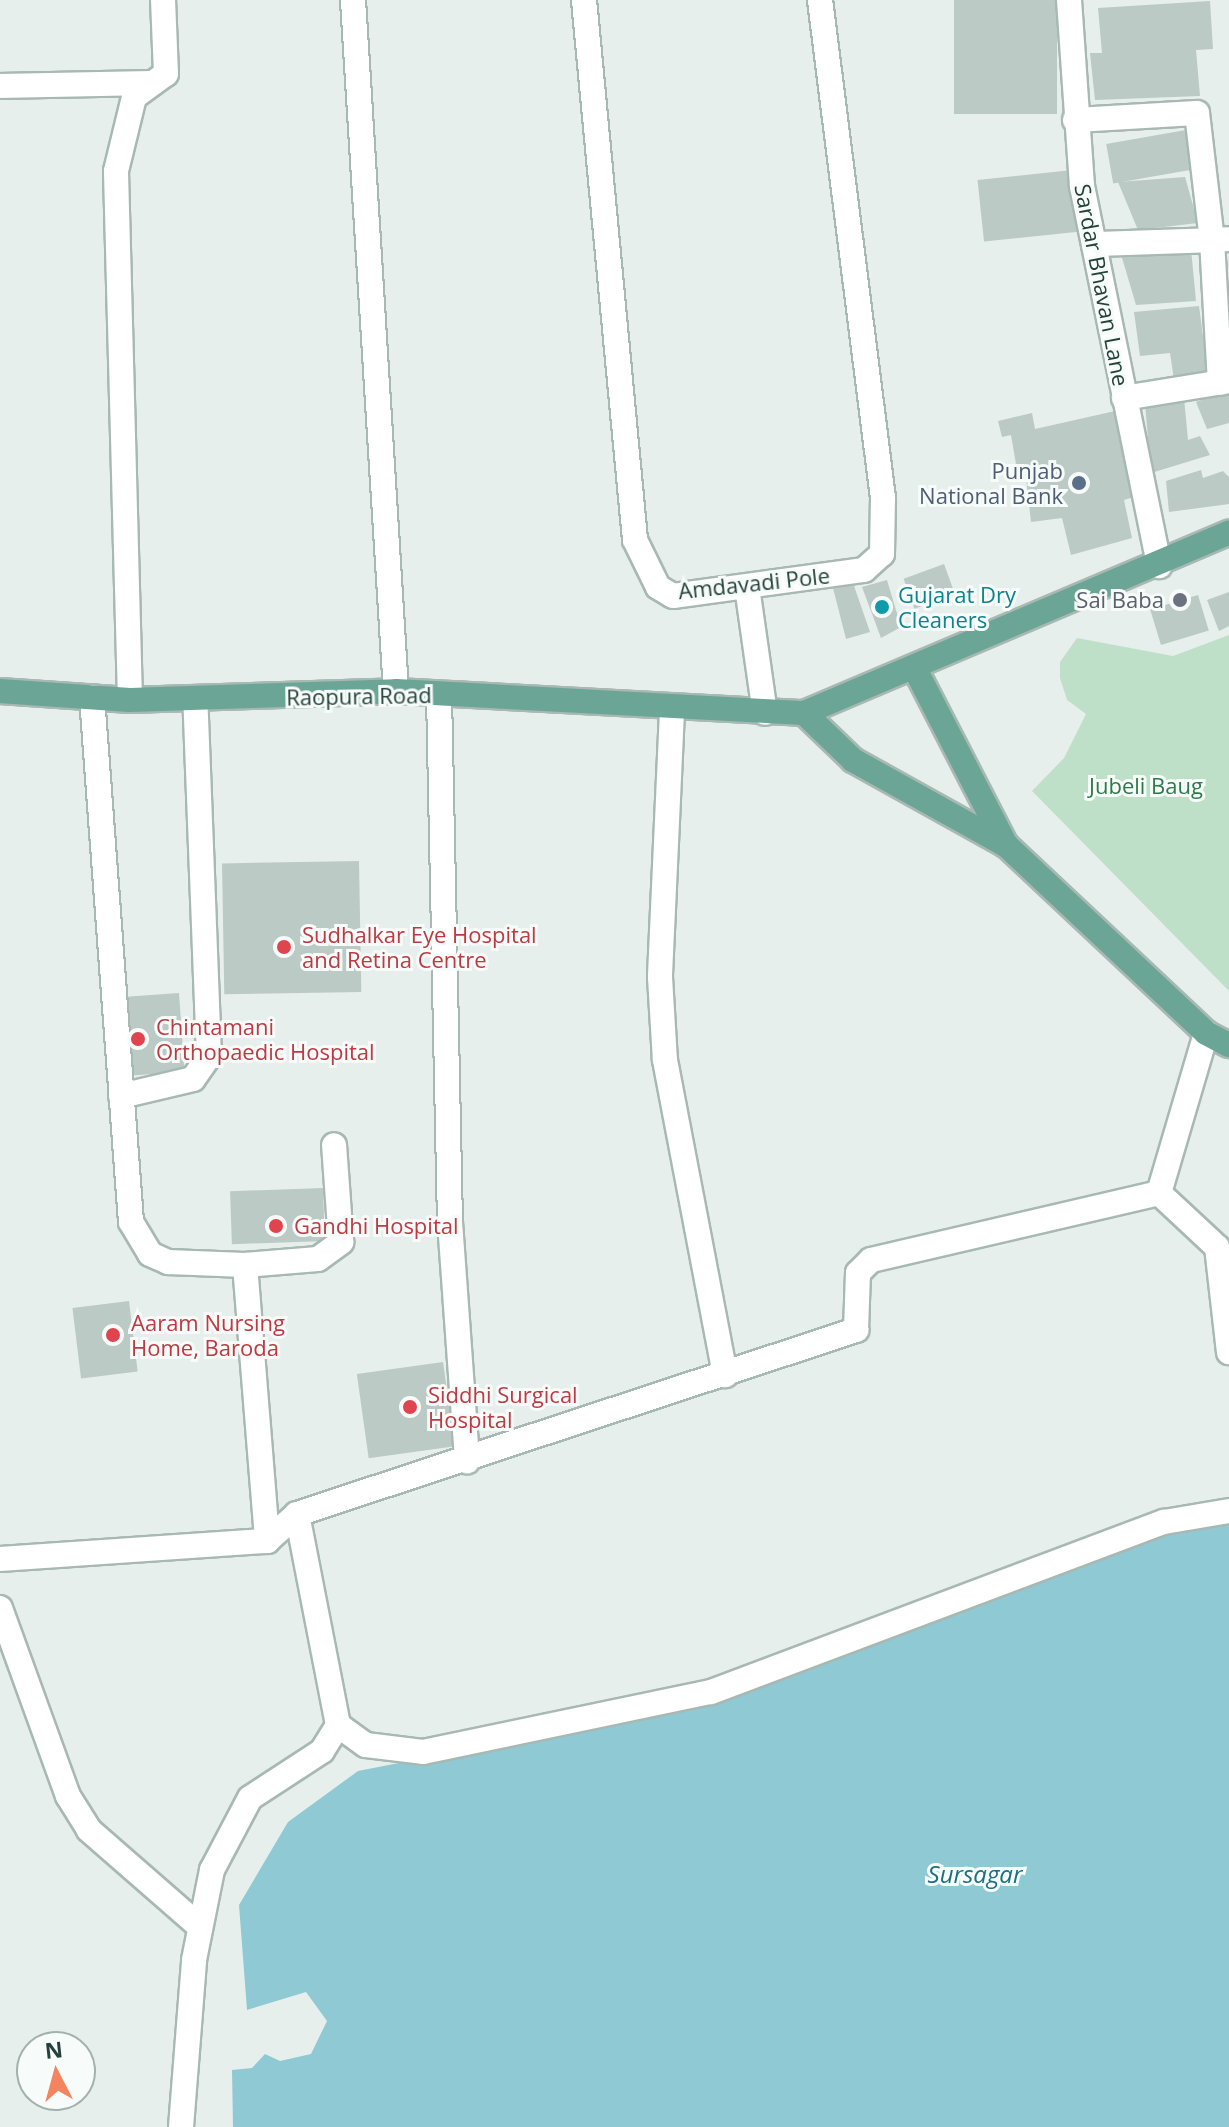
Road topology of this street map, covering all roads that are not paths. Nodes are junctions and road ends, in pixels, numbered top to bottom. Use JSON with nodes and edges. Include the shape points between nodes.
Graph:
{"nodes":[{"id":1,"x":163,"y":0,"type":"edge"},
{"id":2,"x":353,"y":0,"type":"edge"},
{"id":3,"x":584,"y":0,"type":"edge"},
{"id":4,"x":820,"y":0,"type":"edge"},
{"id":5,"x":1069,"y":0,"type":"edge"},
{"id":6,"x":152,"y":83,"type":"junction"},
{"id":7,"x":0,"y":86,"type":"edge"},
{"id":8,"x":1075,"y":120,"type":"junction"},
{"id":9,"x":1220,"y":240,"type":"edge"},
{"id":10,"x":1094,"y":244,"type":"junction"},
{"id":11,"x":1224,"y":382,"type":"edge"},
{"id":12,"x":1124,"y":398,"type":"junction"},
{"id":13,"x":1229,"y":533,"type":"edge"},
{"id":14,"x":1159,"y":566,"type":"junction"},
{"id":15,"x":747,"y":587,"type":"junction"},
{"id":16,"x":916,"y":671,"type":"junction"},
{"id":17,"x":0,"y":691,"type":"edge"},
{"id":18,"x":396,"y":691,"type":"junction"},
{"id":19,"x":439,"y":694,"type":"junction"},
{"id":20,"x":92,"y":697,"type":"junction"},
{"id":21,"x":195,"y":699,"type":"junction"},
{"id":22,"x":130,"y":700,"type":"junction"},
{"id":23,"x":672,"y":711,"type":"junction"},
{"id":24,"x":765,"y":713,"type":"junction"},
{"id":25,"x":804,"y":713,"type":"junction"},
{"id":26,"x":1006,"y":845,"type":"junction"},
{"id":27,"x":1206,"y":1033,"type":"junction"},
{"id":28,"x":1229,"y":1045,"type":"edge"},
{"id":29,"x":121,"y":1096,"type":"junction"},
{"id":30,"x":334,"y":1145,"type":"dead end"},
{"id":31,"x":1159,"y":1193,"type":"junction"},
{"id":32,"x":245,"y":1265,"type":"junction"},
{"id":33,"x":1229,"y":1352,"type":"edge"},
{"id":34,"x":725,"y":1375,"type":"junction"},
{"id":35,"x":467,"y":1461,"type":"junction"},
{"id":36,"x":1229,"y":1511,"type":"edge"},
{"id":37,"x":297,"y":1514,"type":"junction"},
{"id":38,"x":267,"y":1541,"type":"junction"},
{"id":39,"x":0,"y":1559,"type":"edge"},
{"id":40,"x":0,"y":1608,"type":"edge"},
{"id":41,"x":338,"y":1725,"type":"junction"},
{"id":42,"x":199,"y":1926,"type":"junction"},
{"id":43,"x":181,"y":2127,"type":"edge"}],
"edges":[{"from":1,"to":6,"type":"street","via":[[168,62],[166,74]]},
{"from":2,"to":18,"type":"street"},
{"from":3,"to":15,"type":"street","name":"Amdavadi Pole","via":[[639,556],[658,587],[673,596]]},
{"from":4,"to":15,"type":"street","name":"Amdavadi Pole","via":[[886,531],[875,565],[864,570]]},
{"from":5,"to":8,"type":"street","name":"Sardar Bhavan Lane"},
{"from":6,"to":7,"type":"street"},
{"from":6,"to":22,"type":"street","via":[[134,97],[116,171]]},
{"from":8,"to":9,"type":"street","via":[[1197,113]]},
{"from":8,"to":10,"type":"street","name":"Sardar Bhavan Lane"},
{"from":9,"to":10,"type":"street"},
{"from":9,"to":11,"type":"street"},
{"from":10,"to":12,"type":"street","name":"Sardar Bhavan Lane"},
{"from":11,"to":12,"type":"street"},
{"from":12,"to":14,"type":"street","name":"Sardar Bhavan Lane"},
{"from":13,"to":14,"type":"main road"},
{"from":14,"to":16,"type":"main road"},
{"from":15,"to":24,"type":"street"},
{"from":16,"to":25,"type":"main road"},
{"from":16,"to":26,"type":"main road"},
{"from":17,"to":20,"type":"main road","name":"Raopura Road"},
{"from":18,"to":19,"type":"main road","name":"Raopura Road"},
{"from":18,"to":21,"type":"main road","name":"Raopura Road"},
{"from":19,"to":23,"type":"main road","name":"Raopura Road"},
{"from":19,"to":35,"type":"street","via":[[450,1222]]},
{"from":20,"to":22,"type":"main road","name":"Raopura Road"},
{"from":20,"to":29,"type":"street"},
{"from":21,"to":22,"type":"main road","name":"Raopura Road"},
{"from":21,"to":29,"type":"street","via":[[209,1056],[193,1079]]},
{"from":23,"to":24,"type":"main road","name":"Raopura Road"},
{"from":23,"to":34,"type":"street","via":[[660,977],[665,1060]]},
{"from":24,"to":25,"type":"main road","name":"Raopura Road"},
{"from":25,"to":26,"type":"main road","via":[[853,760]]},
{"from":26,"to":27,"type":"main road"},
{"from":27,"to":28,"type":"main road"},
{"from":27,"to":31,"type":"street"},
{"from":29,"to":32,"type":"street","via":[[131,1222],[139,1242],[168,1262]]},
{"from":30,"to":32,"type":"street","via":[[341,1242],[318,1259]]},
{"from":31,"to":33,"type":"street","via":[[1217,1247]]},
{"from":31,"to":34,"type":"street","via":[[871,1260],[858,1273],[856,1330]]},
{"from":32,"to":38,"type":"street"},
{"from":34,"to":35,"type":"street"},
{"from":35,"to":37,"type":"street"},
{"from":36,"to":41,"type":"street","via":[[1164,1522],[711,1692],[423,1752],[366,1745]]},
{"from":37,"to":38,"type":"street"},
{"from":37,"to":41,"type":"street"},
{"from":38,"to":39,"type":"street"},
{"from":40,"to":42,"type":"street","via":[[68,1796],[89,1830]]},
{"from":41,"to":42,"type":"street","via":[[322,1751],[250,1798],[212,1870]]},
{"from":42,"to":43,"type":"street"}]}
